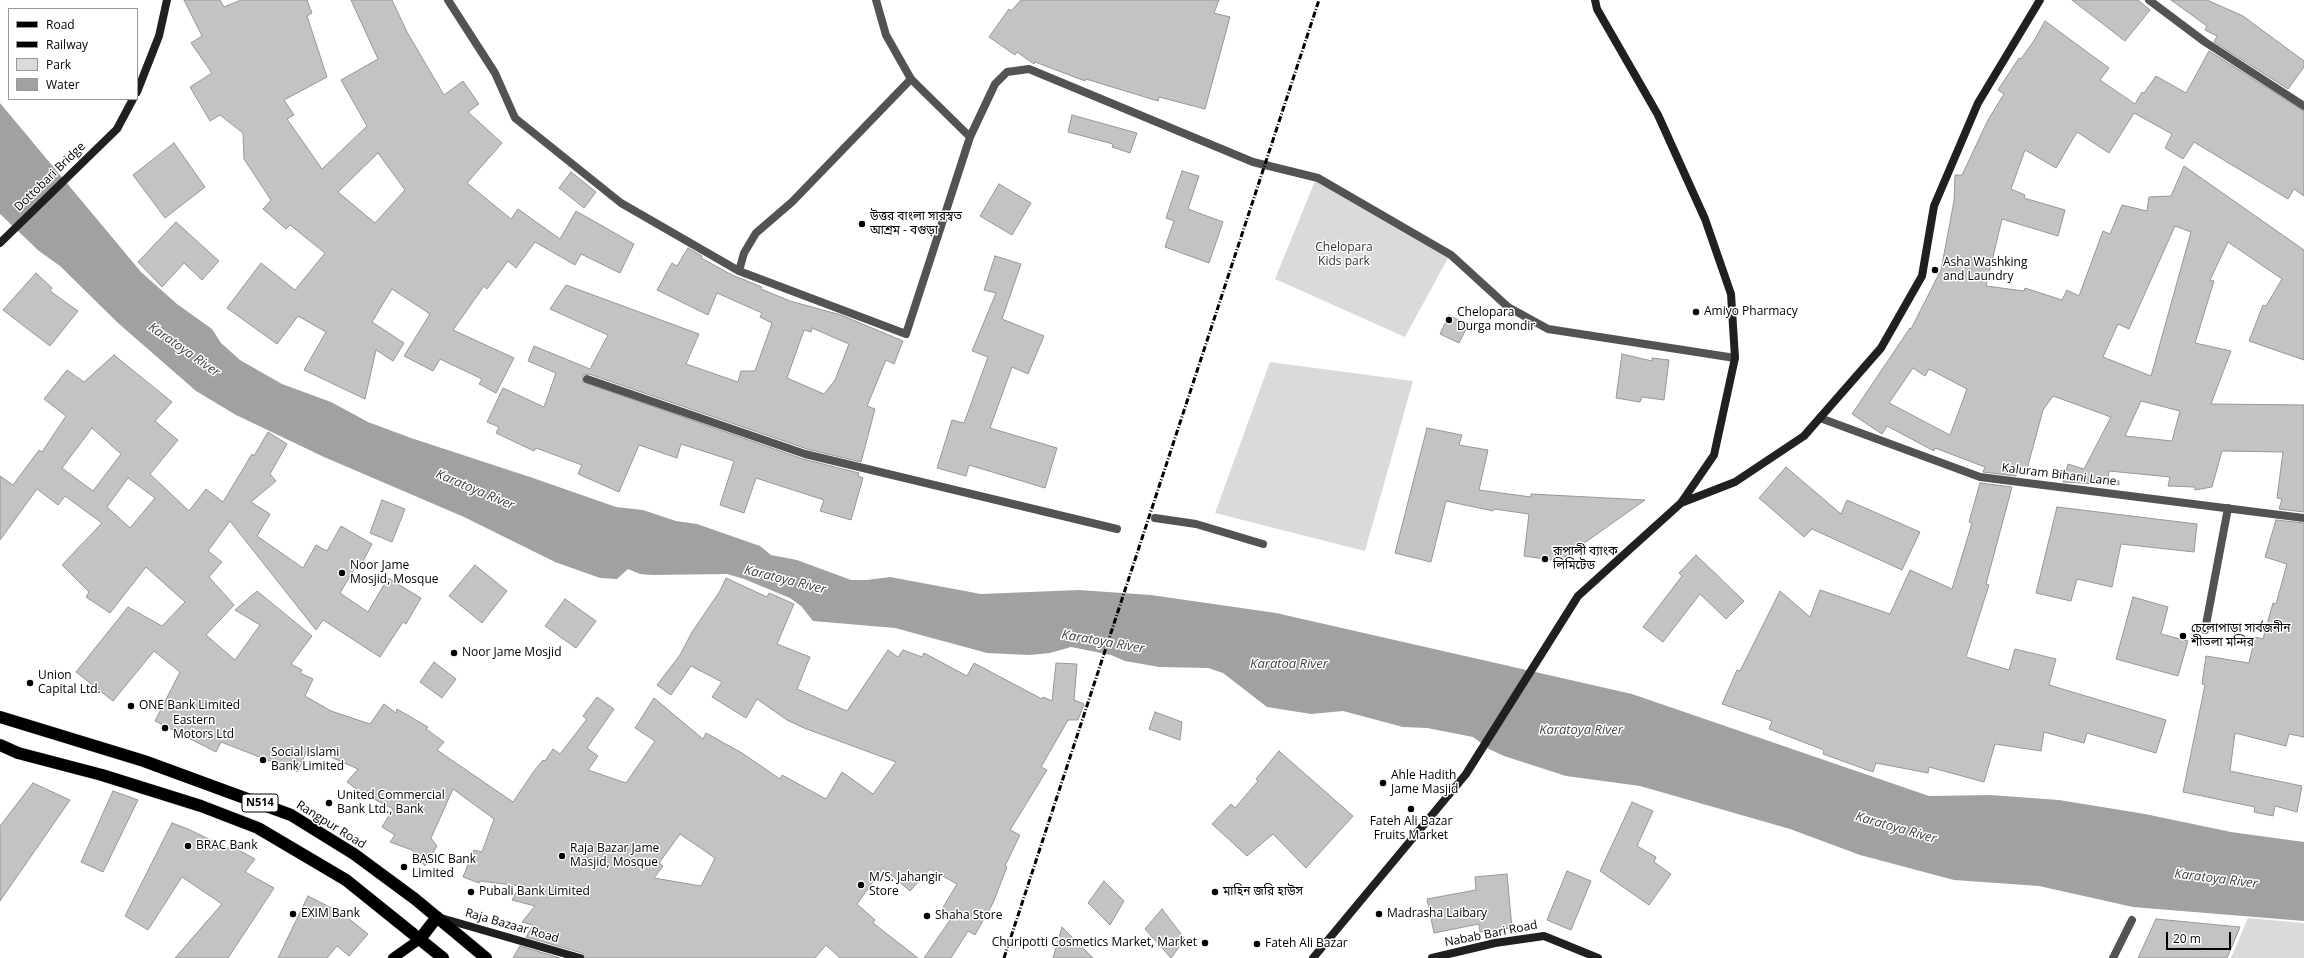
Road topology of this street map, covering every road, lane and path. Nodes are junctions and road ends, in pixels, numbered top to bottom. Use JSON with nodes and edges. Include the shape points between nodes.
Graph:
{"nodes":[{"id":1,"x":167,"y":0,"type":"edge"},
{"id":2,"x":448,"y":0,"type":"edge"},
{"id":3,"x":876,"y":0,"type":"edge"},
{"id":4,"x":1595,"y":0,"type":"edge"},
{"id":5,"x":2040,"y":0,"type":"edge"},
{"id":6,"x":2149,"y":0,"type":"edge"},
{"id":7,"x":911,"y":79,"type":"junction"},
{"id":8,"x":138,"y":89,"type":"edge"},
{"id":9,"x":132,"y":100,"type":"edge"},
{"id":10,"x":2304,"y":106,"type":"edge"},
{"id":11,"x":970,"y":137,"type":"junction"},
{"id":12,"x":0,"y":243,"type":"edge"},
{"id":13,"x":739,"y":271,"type":"junction"},
{"id":14,"x":1735,"y":358,"type":"junction"},
{"id":15,"x":587,"y":379,"type":"dead end"},
{"id":16,"x":1820,"y":418,"type":"junction"},
{"id":17,"x":1681,"y":502,"type":"junction"},
{"id":18,"x":2228,"y":508,"type":"junction"},
{"id":19,"x":1156,"y":518,"type":"dead end"},
{"id":20,"x":2304,"y":518,"type":"edge"},
{"id":21,"x":1117,"y":529,"type":"dead end"},
{"id":22,"x":1263,"y":544,"type":"dead end"},
{"id":23,"x":2205,"y":630,"type":"dead end"},
{"id":24,"x":0,"y":717,"type":"edge"},
{"id":25,"x":0,"y":745,"type":"edge"},
{"id":26,"x":437,"y":917,"type":"junction"},
{"id":27,"x":2132,"y":920,"type":"dead end"},
{"id":28,"x":420,"y":939,"type":"junction"},
{"id":29,"x":393,"y":958,"type":"edge"},
{"id":30,"x":443,"y":958,"type":"edge"},
{"id":31,"x":486,"y":958,"type":"edge"},
{"id":32,"x":580,"y":958,"type":"edge"},
{"id":33,"x":1313,"y":958,"type":"edge"},
{"id":34,"x":1432,"y":958,"type":"edge"},
{"id":35,"x":1598,"y":958,"type":"edge"},
{"id":36,"x":2113,"y":958,"type":"edge"}],
"edges":[{"from":1,"to":8,"type":"main road","via":[[159,36]]},
{"from":2,"to":13,"type":"street","via":[[495,73],[515,118],[621,203]]},
{"from":3,"to":7,"type":"street","via":[[886,35]]},
{"from":4,"to":14,"type":"main road","via":[[1597,9],[1658,115],[1706,219],[1731,294]]},
{"from":5,"to":16,"type":"main road","via":[[1978,103],[1934,206],[1922,276],[1881,348]]},
{"from":6,"to":10,"type":"street","via":[[2206,42]]},
{"from":7,"to":11,"type":"street"},
{"from":7,"to":13,"type":"street","via":[[792,202],[756,233],[744,253]]},
{"from":9,"to":12,"type":"main road","name":"Dottobari Bridge","via":[[117,129]]},
{"from":11,"to":13,"type":"street","via":[[906,334]]},
{"from":11,"to":14,"type":"street","via":[[995,84],[1007,72],[1029,69],[1253,162],[1318,178],[1451,255],[1508,307],[1548,329]]},
{"from":14,"to":17,"type":"main road","via":[[1714,455]]},
{"from":15,"to":21,"type":"street","via":[[805,454]]},
{"from":16,"to":17,"type":"main road","via":[[1804,436],[1735,482]]},
{"from":16,"to":18,"type":"street","name":"Kaluram Bihani Lane","via":[[1980,477]]},
{"from":17,"to":33,"type":"main road","via":[[1578,596],[1466,774]]},
{"from":18,"to":20,"type":"street","name":"Kaluram Bihani Lane"},
{"from":18,"to":23,"type":"street"},
{"from":19,"to":22,"type":"street","via":[[1196,524]]},
{"from":24,"to":26,"type":"highway","name":"Rangpur Road","number":"N514","via":[[144,761],[291,815],[354,854]]},
{"from":25,"to":28,"type":"highway","number":"N514","via":[[18,753],[102,775],[201,806],[258,828],[346,880]]},
{"from":26,"to":28,"type":"highway"},
{"from":26,"to":31,"type":"highway","name":"Rangpur Road","number":"N514"},
{"from":26,"to":32,"type":"main road","name":"Raja Bazaar Road"},
{"from":27,"to":36,"type":"street"},
{"from":28,"to":29,"type":"main road"},
{"from":28,"to":30,"type":"highway","number":"N514"},
{"from":34,"to":35,"type":"main road","name":"Nabab Bari Road","via":[[1544,936]]}]}
